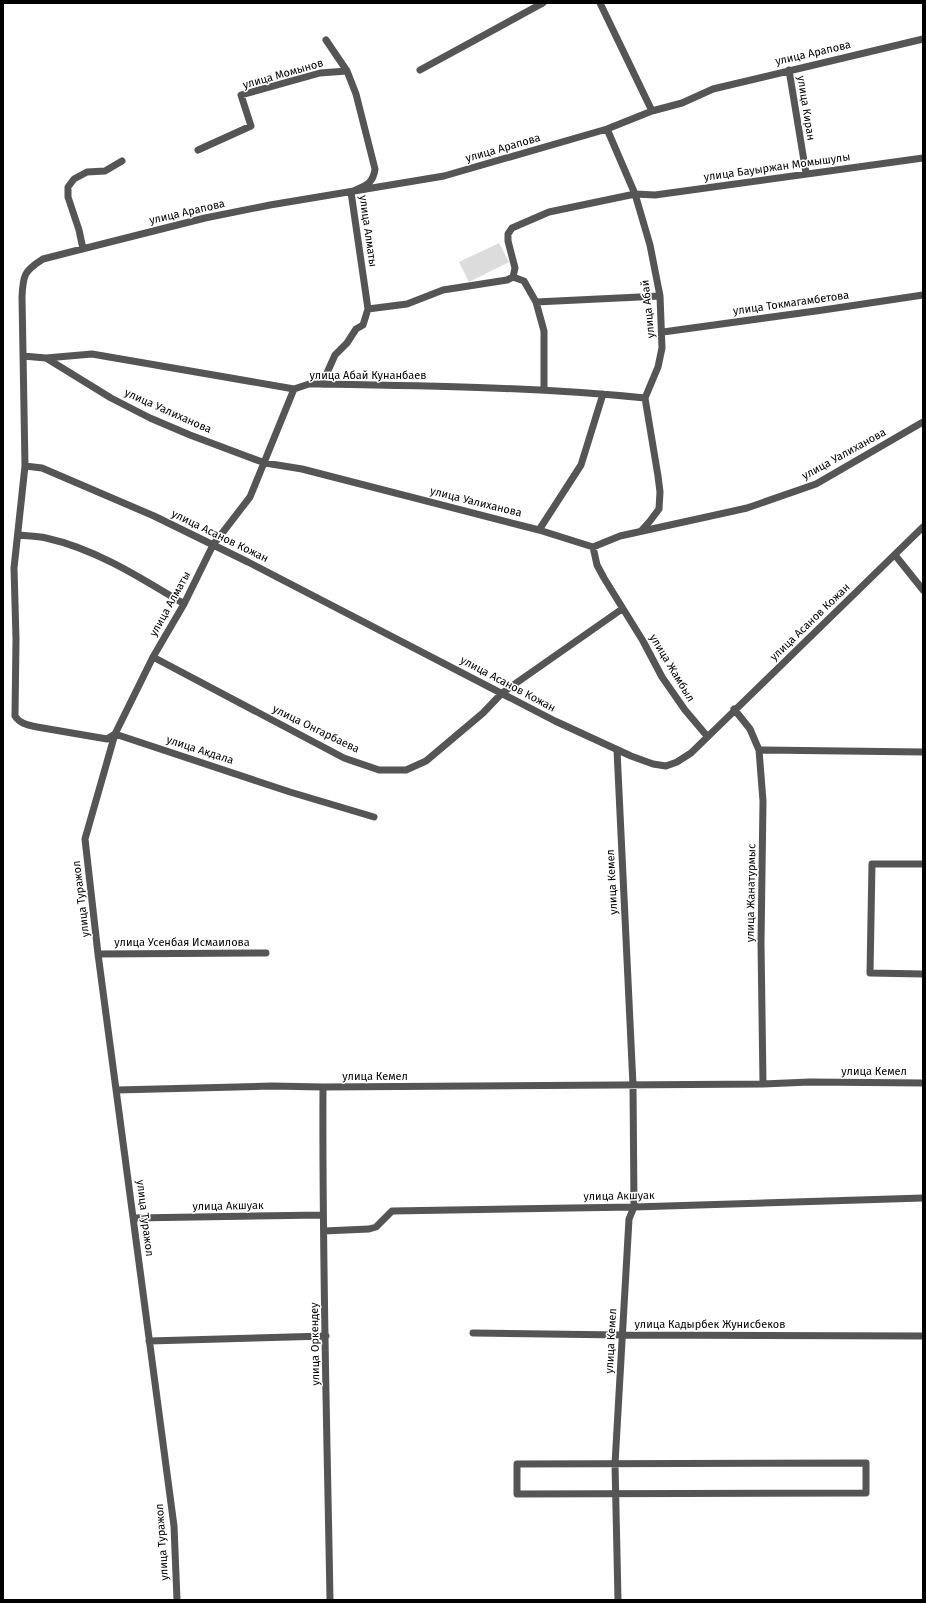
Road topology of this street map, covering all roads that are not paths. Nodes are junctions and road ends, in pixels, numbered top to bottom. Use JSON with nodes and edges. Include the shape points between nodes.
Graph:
{"nodes":[{"id":1,"x":543,"y":3,"type":"edge"},
{"id":2,"x":600,"y":3,"type":"edge"},
{"id":3,"x":923,"y":39,"type":"edge"},
{"id":4,"x":326,"y":40,"type":"dead end"},
{"id":5,"x":420,"y":70,"type":"dead end"},
{"id":6,"x":789,"y":70,"type":"junction"},
{"id":7,"x":347,"y":71,"type":"junction"},
{"id":8,"x":652,"y":111,"type":"junction"},
{"id":9,"x":607,"y":129,"type":"junction"},
{"id":10,"x":198,"y":150,"type":"dead end"},
{"id":11,"x":923,"y":158,"type":"edge"},
{"id":12,"x":122,"y":161,"type":"dead end"},
{"id":13,"x":806,"y":173,"type":"junction"},
{"id":14,"x":351,"y":192,"type":"junction"},
{"id":15,"x":635,"y":194,"type":"junction"},
{"id":16,"x":83,"y":249,"type":"junction"},
{"id":17,"x":513,"y":277,"type":"junction"},
{"id":18,"x":923,"y":295,"type":"edge"},
{"id":19,"x":660,"y":296,"type":"junction"},
{"id":20,"x":536,"y":302,"type":"junction"},
{"id":21,"x":368,"y":309,"type":"junction"},
{"id":22,"x":662,"y":332,"type":"junction"},
{"id":23,"x":23,"y":356,"type":"junction"},
{"id":24,"x":46,"y":358,"type":"junction"},
{"id":25,"x":322,"y":384,"type":"junction"},
{"id":26,"x":294,"y":389,"type":"junction"},
{"id":27,"x":544,"y":390,"type":"junction"},
{"id":28,"x":603,"y":394,"type":"junction"},
{"id":29,"x":645,"y":398,"type":"junction"},
{"id":30,"x":923,"y":422,"type":"edge"},
{"id":31,"x":265,"y":463,"type":"junction"},
{"id":32,"x":25,"y":466,"type":"junction"},
{"id":33,"x":923,"y":527,"type":"edge"},
{"id":34,"x":539,"y":530,"type":"junction"},
{"id":35,"x":640,"y":532,"type":"junction"},
{"id":36,"x":18,"y":535,"type":"junction"},
{"id":37,"x":213,"y":545,"type":"junction"},
{"id":38,"x":593,"y":547,"type":"junction"},
{"id":39,"x":895,"y":555,"type":"junction"},
{"id":40,"x":923,"y":590,"type":"edge"},
{"id":41,"x":184,"y":604,"type":"junction"},
{"id":42,"x":622,"y":609,"type":"junction"},
{"id":43,"x":153,"y":657,"type":"junction"},
{"id":44,"x":502,"y":693,"type":"junction"},
{"id":45,"x":734,"y":709,"type":"junction"},
{"id":46,"x":115,"y":734,"type":"junction"},
{"id":47,"x":707,"y":736,"type":"junction"},
{"id":48,"x":617,"y":750,"type":"junction"},
{"id":49,"x":759,"y":750,"type":"junction"},
{"id":50,"x":923,"y":752,"type":"edge"},
{"id":51,"x":374,"y":817,"type":"dead end"},
{"id":52,"x":85,"y":839,"type":"joint"},
{"id":53,"x":923,"y":864,"type":"edge"},
{"id":54,"x":266,"y":953,"type":"dead end"},
{"id":55,"x":98,"y":954,"type":"junction"},
{"id":56,"x":923,"y":974,"type":"edge"},
{"id":57,"x":923,"y":1082,"type":"edge"},
{"id":58,"x":763,"y":1084,"type":"junction"},
{"id":59,"x":633,"y":1085,"type":"junction"},
{"id":60,"x":323,"y":1087,"type":"junction"},
{"id":61,"x":117,"y":1090,"type":"junction"},
{"id":62,"x":923,"y":1198,"type":"edge"},
{"id":63,"x":634,"y":1207,"type":"junction"},
{"id":64,"x":322,"y":1215,"type":"junction"},
{"id":65,"x":134,"y":1218,"type":"junction"},
{"id":66,"x":324,"y":1231,"type":"junction"},
{"id":67,"x":473,"y":1333,"type":"dead end"},
{"id":68,"x":622,"y":1335,"type":"junction"},
{"id":69,"x":326,"y":1336,"type":"junction"},
{"id":70,"x":923,"y":1336,"type":"edge"},
{"id":71,"x":149,"y":1341,"type":"junction"},
{"id":72,"x":615,"y":1464,"type":"junction"},
{"id":73,"x":615,"y":1494,"type":"junction"},
{"id":74,"x":177,"y":1600,"type":"edge"},
{"id":75,"x":330,"y":1600,"type":"edge"},
{"id":76,"x":618,"y":1600,"type":"edge"}],
"edges":[{"from":1,"to":5,"type":"street"},
{"from":2,"to":8,"type":"street"},
{"from":3,"to":6,"type":"street","name":"улица Арапова"},
{"from":4,"to":7,"type":"street","name":"улица Алматы"},
{"from":6,"to":8,"type":"street","name":"улица Арапова","via":[[713,89],[682,103]]},
{"from":6,"to":13,"type":"street","name":"улица Киран"},
{"from":7,"to":10,"type":"street","name":"улица Момынов","via":[[320,73],[241,95],[251,126]]},
{"from":7,"to":14,"type":"street","name":"улица Алматы","via":[[356,94],[375,169],[374,177],[368,184]]},
{"from":8,"to":9,"type":"street","name":"улица Арапова"},
{"from":9,"to":14,"type":"street","name":"улица Арапова","via":[[444,176]]},
{"from":9,"to":15,"type":"street","name":"улица Абай"},
{"from":11,"to":13,"type":"street","name":"улица Бауыржан Момышулы"},
{"from":12,"to":16,"type":"street","via":[[105,171],[87,172],[74,179],[68,188]]},
{"from":13,"to":15,"type":"street","name":"улица Бауыржан Момышулы","via":[[655,195]]},
{"from":14,"to":16,"type":"street","name":"улица Арапова","via":[[205,218]]},
{"from":14,"to":21,"type":"street","name":"улица Алматы"},
{"from":15,"to":17,"type":"street","name":"улица Бауыржан Момышулы","via":[[549,212],[512,228],[508,234],[508,241],[515,268]]},
{"from":15,"to":19,"type":"street","name":"улица Абай","via":[[650,245]]},
{"from":16,"to":23,"type":"street","name":"улица Арапова","via":[[43,259],[30,268],[23,278]]},
{"from":17,"to":20,"type":"street","via":[[524,281]]},
{"from":17,"to":21,"type":"street","via":[[443,290],[407,304]]},
{"from":18,"to":22,"type":"street","name":"улица Токмагамбетова"},
{"from":19,"to":20,"type":"street"},
{"from":19,"to":22,"type":"street","name":"улица Абай"},
{"from":20,"to":27,"type":"street","via":[[544,331]]},
{"from":21,"to":25,"type":"street","name":"улица Алматы","via":[[364,326],[356,329],[335,355]]},
{"from":22,"to":29,"type":"street","name":"улица Абай","via":[[658,367]]},
{"from":23,"to":24,"type":"street","name":"улица Уалиханова"},
{"from":23,"to":32,"type":"street"},
{"from":24,"to":26,"type":"street","name":"улица Абай Кунанбаев","via":[[92,354]]},
{"from":24,"to":31,"type":"street","name":"улица Уалиханова","via":[[111,398],[150,418]]},
{"from":25,"to":26,"type":"street","name":"улица Абай Кунанбаев","via":[[309,384]]},
{"from":25,"to":27,"type":"street","name":"улица Абай Кунанбаев"},
{"from":26,"to":31,"type":"street","name":"улица Алматы"},
{"from":27,"to":28,"type":"street","name":"улица Абай Кунанбаев"},
{"from":28,"to":29,"type":"street","name":"улица Абай Кунанбаев"},
{"from":28,"to":34,"type":"street","via":[[582,465]]},
{"from":29,"to":35,"type":"street","via":[[660,492],[659,509]]},
{"from":30,"to":35,"type":"street","name":"улица Уалиханова","via":[[816,484],[747,508]]},
{"from":31,"to":34,"type":"street","name":"улица Уалиханова","via":[[302,469]]},
{"from":31,"to":37,"type":"street","name":"улица Алматы","via":[[250,497]]},
{"from":32,"to":36,"type":"street"},
{"from":32,"to":37,"type":"street","name":"улица Асанов Кожан","via":[[42,468],[154,516]]},
{"from":33,"to":39,"type":"street","name":"улица Асанов Кожан"},
{"from":34,"to":38,"type":"street","name":"улица Уалиханова"},
{"from":35,"to":38,"type":"street","name":"улица Уалиханова","via":[[620,536]]},
{"from":36,"to":41,"type":"street","via":[[44,537],[89,552],[116,564]]},
{"from":36,"to":46,"type":"street","name":"улица Акдала","via":[[14,568],[15,716],[32,726],[107,739]]},
{"from":37,"to":41,"type":"street","name":"улица Алматы"},
{"from":37,"to":44,"type":"street","name":"улица Асанов Кожан"},
{"from":38,"to":42,"type":"street","name":"улица Жамбыл","via":[[597,565]]},
{"from":39,"to":40,"type":"street"},
{"from":39,"to":45,"type":"street","name":"улица Асанов Кожан"},
{"from":41,"to":43,"type":"street","name":"улица Алматы"},
{"from":42,"to":44,"type":"street"},
{"from":42,"to":47,"type":"street","name":"улица Жамбыл","via":[[643,641],[662,678]]},
{"from":43,"to":44,"type":"street","name":"улица Онгарбаева","via":[[344,758],[379,770],[406,770],[426,761],[483,713]]},
{"from":43,"to":46,"type":"street","name":"улица Алматы"},
{"from":44,"to":48,"type":"street","name":"улица Асанов Кожан"},
{"from":45,"to":47,"type":"street","name":"улица Асанов Кожан"},
{"from":45,"to":49,"type":"street","name":"улица Жанатурмыс","via":[[750,730]]},
{"from":46,"to":51,"type":"street","name":"улица Акдала"},
{"from":46,"to":52,"type":"street","name":"улица Алматы"},
{"from":47,"to":48,"type":"street","name":"улица Асанов Кожан","via":[[691,752],[666,766],[653,764]]},
{"from":48,"to":59,"type":"street","name":"улица Кемел"},
{"from":49,"to":50,"type":"street"},
{"from":49,"to":58,"type":"street","name":"улица Жанатурмыс","via":[[763,801]]},
{"from":52,"to":55,"type":"street","name":"улица Туражол"},
{"from":53,"to":56,"type":"street","via":[[872,864],[870,974]]},
{"from":54,"to":55,"type":"street","name":"улица Усенбая Исмаилова"},
{"from":55,"to":61,"type":"street","name":"улица Туражол"},
{"from":57,"to":58,"type":"street","name":"улица Кемел"},
{"from":58,"to":59,"type":"street","name":"улица Кемел"},
{"from":59,"to":60,"type":"street","name":"улица Кемел"},
{"from":59,"to":63,"type":"street","name":"улица Кемел"},
{"from":60,"to":61,"type":"street","name":"улица Кемел"},
{"from":60,"to":64,"type":"street","name":"улица Оркендеу"},
{"from":61,"to":65,"type":"street","name":"улица Туражол"},
{"from":62,"to":63,"type":"street","name":"улица Акшуак"},
{"from":63,"to":66,"type":"street","name":"улица Акшуак","via":[[392,1211],[376,1227]]},
{"from":63,"to":68,"type":"street","name":"улица Кемел","via":[[629,1219]]},
{"from":64,"to":65,"type":"street","name":"улица Акшуак"},
{"from":64,"to":66,"type":"street","name":"улица Оркендеу"},
{"from":65,"to":71,"type":"street","name":"улица Туражол"},
{"from":66,"to":69,"type":"street","name":"улица Оркендеу"},
{"from":67,"to":68,"type":"street","name":"улица Кадырбек Жунисбеков"},
{"from":68,"to":70,"type":"street","name":"улица Кадырбек Жунисбеков"},
{"from":68,"to":72,"type":"street","name":"улица Кемел"},
{"from":69,"to":71,"type":"street"},
{"from":69,"to":75,"type":"street","name":"улица Оркендеу"},
{"from":71,"to":74,"type":"street","name":"улица Туражол","via":[[174,1526]]},
{"from":72,"to":73,"type":"street","name":"улица Кемел"},
{"from":72,"to":73,"type":"street","via":[[517,1464],[517,1494]]},
{"from":72,"to":73,"type":"street","via":[[866,1463],[866,1493]]},
{"from":73,"to":76,"type":"street","name":"улица Кемел"}]}
